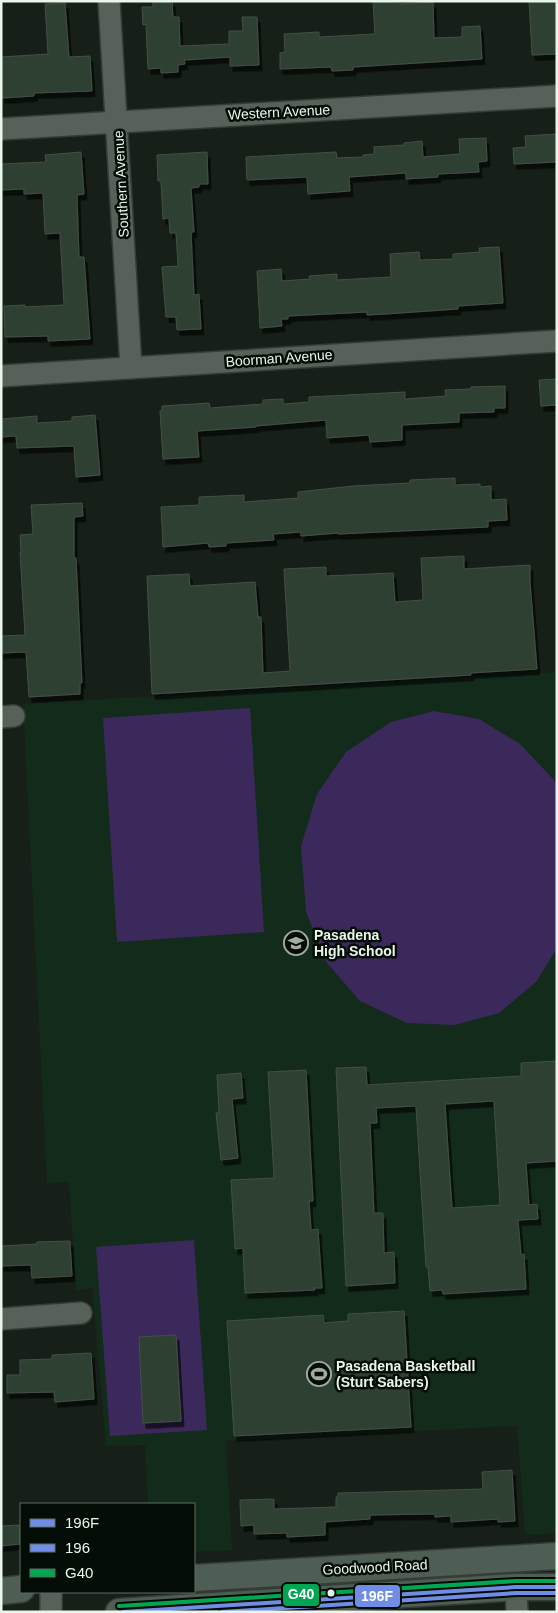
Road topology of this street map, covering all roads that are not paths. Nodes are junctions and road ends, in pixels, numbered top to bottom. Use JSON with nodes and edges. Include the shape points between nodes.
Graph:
{"nodes":[{"id":1,"x":109,"y":1,"type":"edge"},
{"id":2,"x":557,"y":96,"type":"edge"},
{"id":3,"x":117,"y":121,"type":"junction"},
{"id":4,"x":1,"y":129,"type":"edge"},
{"id":5,"x":557,"y":341,"type":"edge"},
{"id":6,"x":131,"y":368,"type":"junction"},
{"id":7,"x":1,"y":376,"type":"edge"},
{"id":8,"x":81,"y":1313,"type":"dead end"},
{"id":9,"x":1,"y":1319,"type":"edge"},
{"id":10,"x":557,"y":1556,"type":"edge"},
{"id":11,"x":195,"y":1578,"type":"edge"},
{"id":12,"x":557,"y":1587,"type":"edge"},
{"id":13,"x":20,"y":1589,"type":"edge"},
{"id":14,"x":1,"y":1591,"type":"edge"},
{"id":15,"x":51,"y":1593,"type":"edge"},
{"id":16,"x":517,"y":1599,"type":"edge"},
{"id":17,"x":165,"y":1610,"type":"edge"},
{"id":18,"x":51,"y":1612,"type":"edge"},
{"id":19,"x":119,"y":1612,"type":"edge"}],
"edges":[{"from":1,"to":3,"type":"street","name":"Southern Avenue"},
{"from":2,"to":3,"type":"street","name":"Western Avenue"},
{"from":3,"to":4,"type":"street","name":"Western Avenue"},
{"from":3,"to":6,"type":"street","name":"Southern Avenue"},
{"from":5,"to":6,"type":"street","name":"Boorman Avenue"},
{"from":6,"to":7,"type":"street","name":"Boorman Avenue"},
{"from":8,"to":9,"type":"street"},
{"from":10,"to":11,"type":"main road","name":"Goodwood Road"},
{"from":12,"to":16,"type":"main road","name":"Goodwood Road"},
{"from":13,"to":14,"type":"main road"},
{"from":15,"to":18,"type":"street"},
{"from":16,"to":17,"type":"main road","name":"Goodwood Road"},
{"from":17,"to":19,"type":"main road","name":"Goodwood Road"}]}
